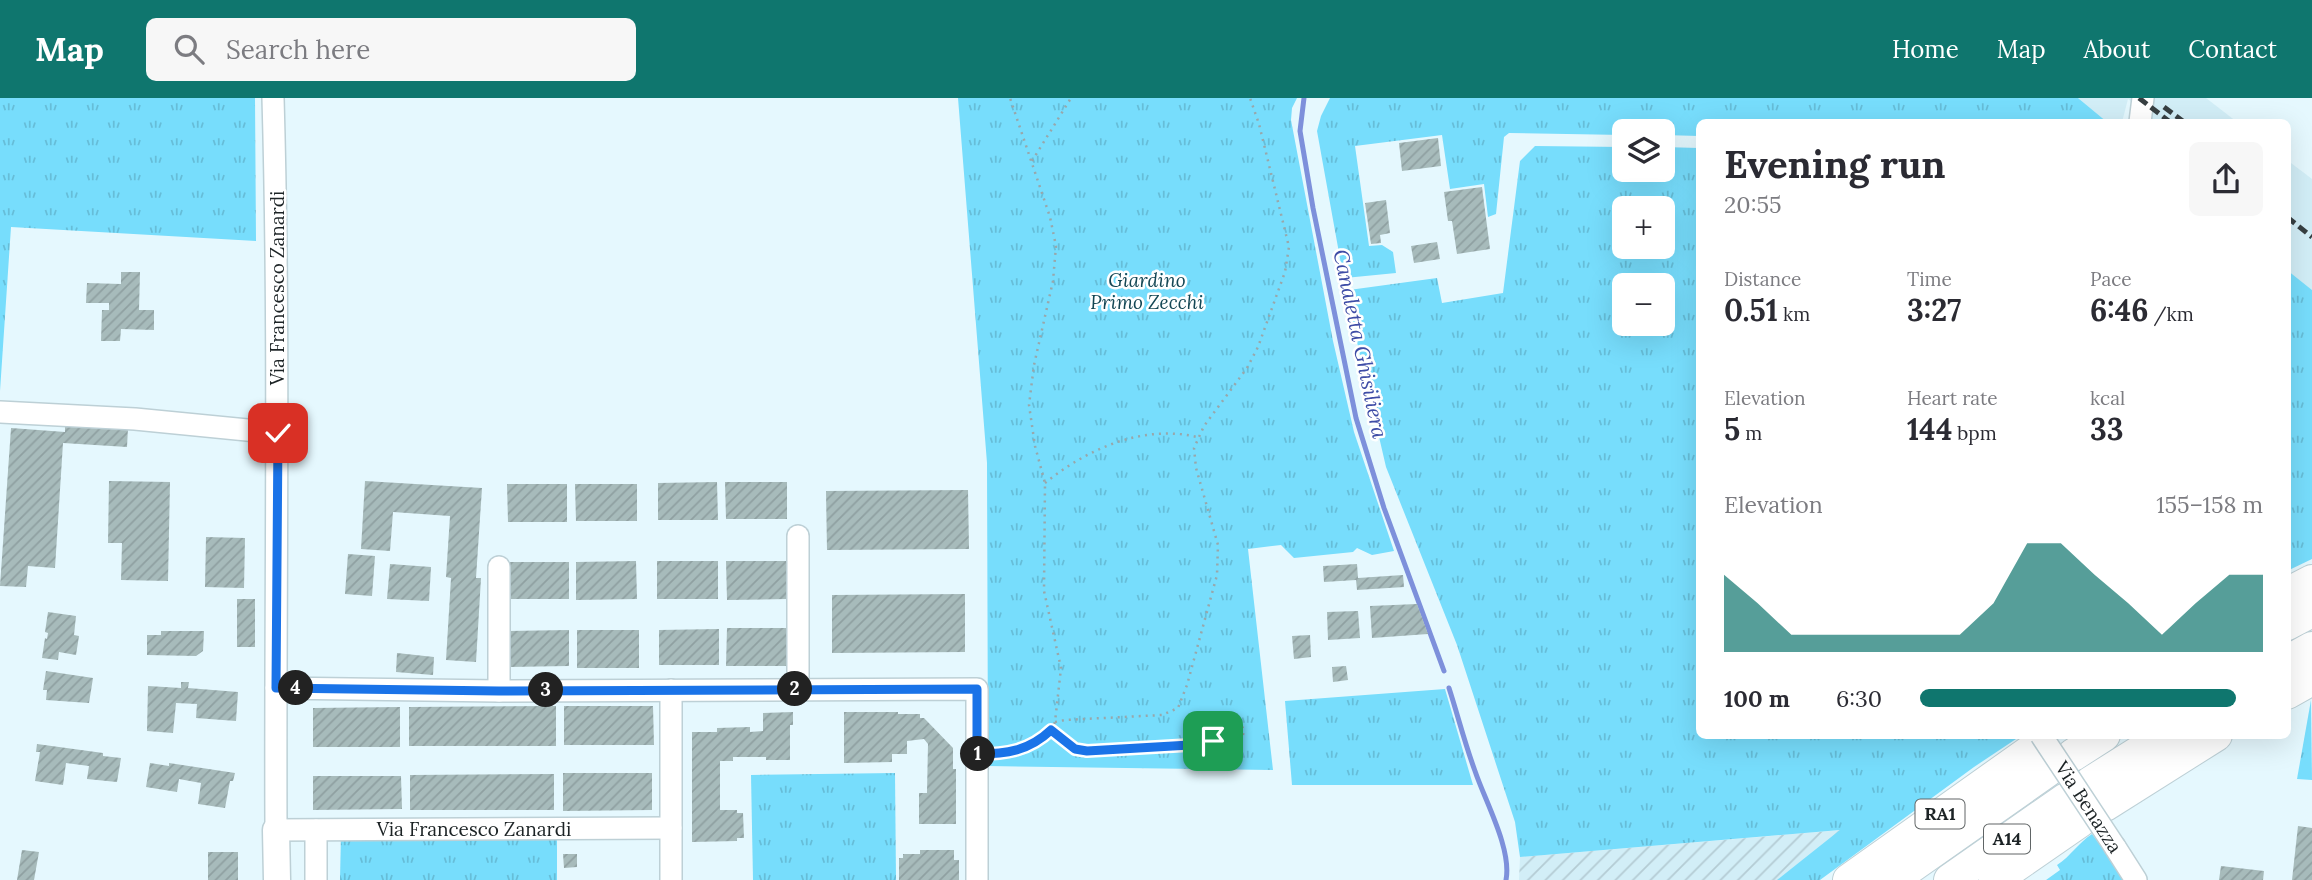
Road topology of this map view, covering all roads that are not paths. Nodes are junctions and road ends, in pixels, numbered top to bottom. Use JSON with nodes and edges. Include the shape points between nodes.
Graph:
{"nodes":[{"id":1,"x":273,"y":98,"type":"edge"},
{"id":2,"x":2143,"y":98,"type":"edge"},
{"id":3,"x":2140,"y":119,"type":"edge"},
{"id":4,"x":0,"y":412,"type":"edge"},
{"id":5,"x":278,"y":433,"type":"junction"},
{"id":6,"x":798,"y":536,"type":"dead end"},
{"id":7,"x":499,"y":567,"type":"dead end"},
{"id":8,"x":2312,"y":581,"type":"edge"},
{"id":9,"x":2291,"y":592,"type":"edge"},
{"id":10,"x":2312,"y":611,"type":"edge"},
{"id":11,"x":2291,"y":622,"type":"edge"},
{"id":12,"x":2312,"y":649,"type":"edge"},
{"id":13,"x":2291,"y":660,"type":"edge"},
{"id":14,"x":2312,"y":679,"type":"edge"},
{"id":15,"x":276,"y":688,"type":"junction"},
{"id":16,"x":798,"y":689,"type":"junction"},
{"id":17,"x":671,"y":690,"type":"junction"},
{"id":18,"x":499,"y":691,"type":"junction"},
{"id":19,"x":2291,"y":691,"type":"edge"},
{"id":20,"x":2092,"y":739,"type":"edge"},
{"id":21,"x":2161,"y":739,"type":"edge"},
{"id":22,"x":2208,"y":739,"type":"edge"},
{"id":23,"x":2048,"y":753,"type":"edge"},
{"id":24,"x":2085,"y":802,"type":"junction"},
{"id":25,"x":671,"y":828,"type":"junction"},
{"id":26,"x":276,"y":830,"type":"junction"},
{"id":27,"x":316,"y":830,"type":"junction"},
{"id":28,"x":277,"y":880,"type":"edge"},
{"id":29,"x":316,"y":880,"type":"edge"},
{"id":30,"x":671,"y":880,"type":"edge"},
{"id":31,"x":977,"y":880,"type":"edge"},
{"id":32,"x":1849,"y":880,"type":"edge"},
{"id":33,"x":1892,"y":880,"type":"edge"},
{"id":34,"x":1950,"y":880,"type":"edge"},
{"id":35,"x":1995,"y":880,"type":"edge"},
{"id":36,"x":2136,"y":880,"type":"edge"}],
"edges":[{"from":1,"to":5,"type":"street","name":"Via Francesco Zanardi"},
{"from":2,"to":3,"type":"street"},
{"from":4,"to":5,"type":"street"},
{"from":5,"to":15,"type":"street","name":"Via Francesco Zanardi"},
{"from":6,"to":16,"type":"street"},
{"from":7,"to":18,"type":"street"},
{"from":8,"to":9,"type":"highway"},
{"from":10,"to":11,"type":"highway"},
{"from":12,"to":13,"type":"highway"},
{"from":14,"to":19,"type":"highway"},
{"from":15,"to":18,"type":"street"},
{"from":15,"to":26,"type":"street","name":"Via Francesco Zanardi"},
{"from":16,"to":17,"type":"street"},
{"from":16,"to":31,"type":"street","via":[[977,689]]},
{"from":17,"to":18,"type":"street"},
{"from":17,"to":25,"type":"street"},
{"from":20,"to":23,"type":"highway","number":"A14"},
{"from":21,"to":24,"type":"highway","number":"A14"},
{"from":22,"to":24,"type":"highway"},
{"from":23,"to":32,"type":"highway","number":"RA1"},
{"from":23,"to":33,"type":"highway","number":"A14"},
{"from":23,"to":36,"type":"street","name":"Via Benazza","bridge":true},
{"from":24,"to":34,"type":"highway","number":"A14"},
{"from":24,"to":35,"type":"highway"},
{"from":25,"to":27,"type":"street","name":"Via Francesco Zanardi"},
{"from":25,"to":30,"type":"street"},
{"from":26,"to":27,"type":"street","name":"Via Francesco Zanardi"},
{"from":26,"to":28,"type":"main road","name":"Via Francesco Zanardi"},
{"from":27,"to":29,"type":"street"}]}
